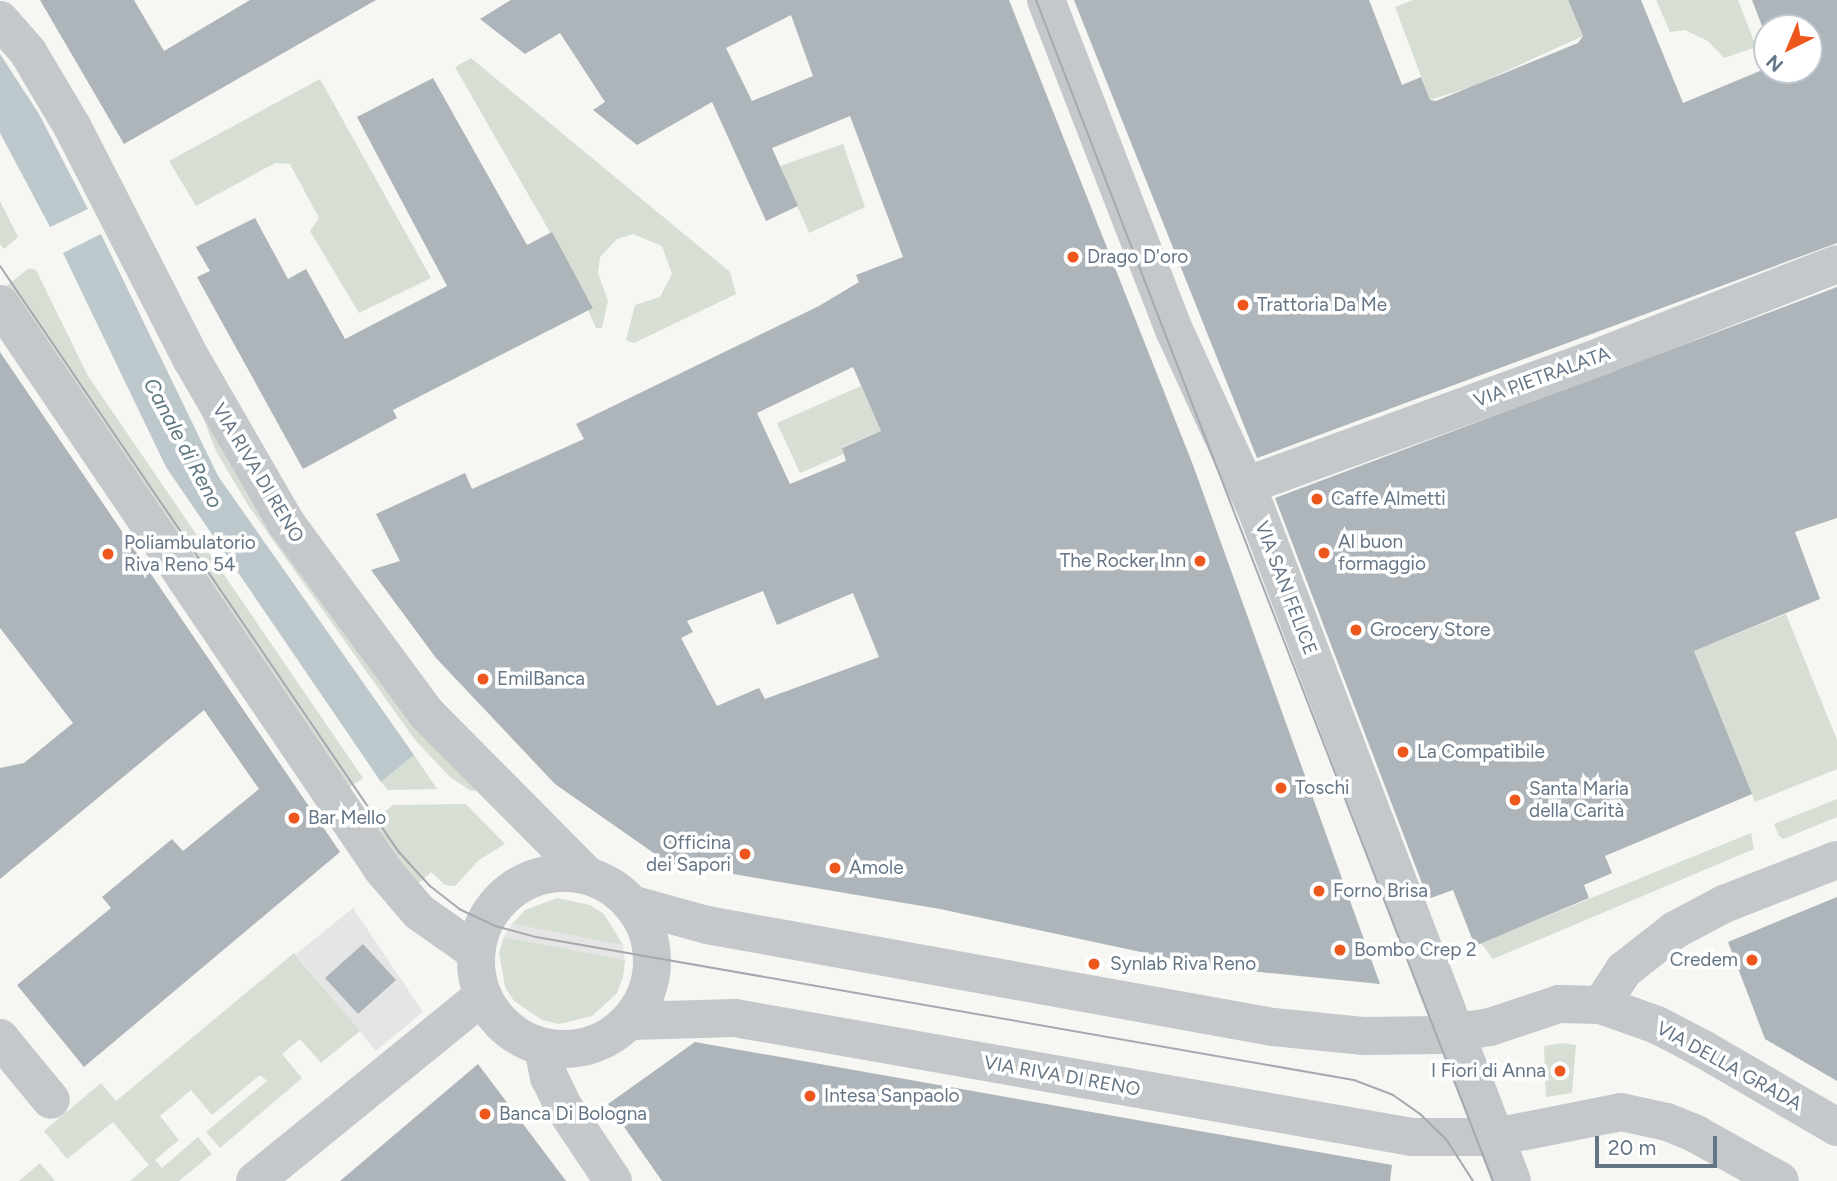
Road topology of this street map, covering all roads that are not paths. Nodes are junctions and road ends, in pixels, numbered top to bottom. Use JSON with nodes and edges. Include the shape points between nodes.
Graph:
{"nodes":[{"id":1,"x":1046,"y":0,"type":"edge"},
{"id":2,"x":0,"y":20,"type":"edge"},
{"id":3,"x":1837,"y":264,"type":"edge"},
{"id":4,"x":0,"y":304,"type":"edge"},
{"id":5,"x":1245,"y":486,"type":"junction"},
{"id":6,"x":1837,"y":860,"type":"edge"},
{"id":7,"x":587,"y":875,"type":"junction"},
{"id":8,"x":631,"y":904,"type":"junction"},
{"id":9,"x":476,"y":952,"type":"junction"},
{"id":10,"x":483,"y":996,"type":"junction"},
{"id":11,"x":1601,"y":1005,"type":"junction"},
{"id":12,"x":630,"y":1021,"type":"junction"},
{"id":13,"x":1456,"y":1033,"type":"junction"},
{"id":14,"x":0,"y":1038,"type":"edge"},
{"id":15,"x":543,"y":1047,"type":"junction"},
{"id":16,"x":51,"y":1100,"type":"dead end"},
{"id":17,"x":1837,"y":1127,"type":"edge"},
{"id":18,"x":1495,"y":1137,"type":"junction"},
{"id":19,"x":255,"y":1181,"type":"edge"},
{"id":20,"x":613,"y":1181,"type":"edge"},
{"id":21,"x":1512,"y":1181,"type":"edge"},
{"id":22,"x":1780,"y":1181,"type":"edge"}],
"edges":[{"from":1,"to":5,"type":"street","name":"VIA SAN FELICE","via":[[1175,332]]},
{"from":2,"to":7,"type":"street","name":"VIA RIVA DI RENO","via":[[28,52],[72,126],[192,359],[286,523],[427,714]]},
{"from":3,"to":5,"type":"street","name":"VIA PIETRALATA"},
{"from":4,"to":9,"type":"street","via":[[383,870],[419,912]]},
{"from":5,"to":13,"type":"street","name":"VIA SAN FELICE"},
{"from":6,"to":11,"type":"street","via":[[1724,904],[1675,930],[1624,970]]},
{"from":7,"to":8,"type":"street"},
{"from":7,"to":9,"type":"street","via":[[551,873],[516,886],[490,911]]},
{"from":8,"to":12,"type":"street","via":[[649,938],[652,969],[643,1002]]},
{"from":8,"to":13,"type":"street","via":[[707,925],[1236,1022],[1363,1036]]},
{"from":9,"to":10,"type":"street"},
{"from":10,"to":15,"type":"street","via":[[501,1024]]},
{"from":10,"to":19,"type":"street"},
{"from":11,"to":13,"type":"street","name":"VIA DELLA GRADA","via":[[1559,1004]]},
{"from":11,"to":17,"type":"street","name":"VIA DELLA GRADA","via":[[1703,1049]]},
{"from":12,"to":15,"type":"street","via":[[590,1046]]},
{"from":12,"to":18,"type":"street","name":"VIA RIVA DI RENO","via":[[735,1018],[1396,1135]]},
{"from":13,"to":18,"type":"street","name":"VIA SAN FELICE"},
{"from":14,"to":16,"type":"street"},
{"from":15,"to":20,"type":"street","via":[[563,1106]]},
{"from":18,"to":21,"type":"street","name":"VIA SAN FELICE"},
{"from":18,"to":22,"type":"street","via":[[1621,1112],[1686,1130]]}]}
